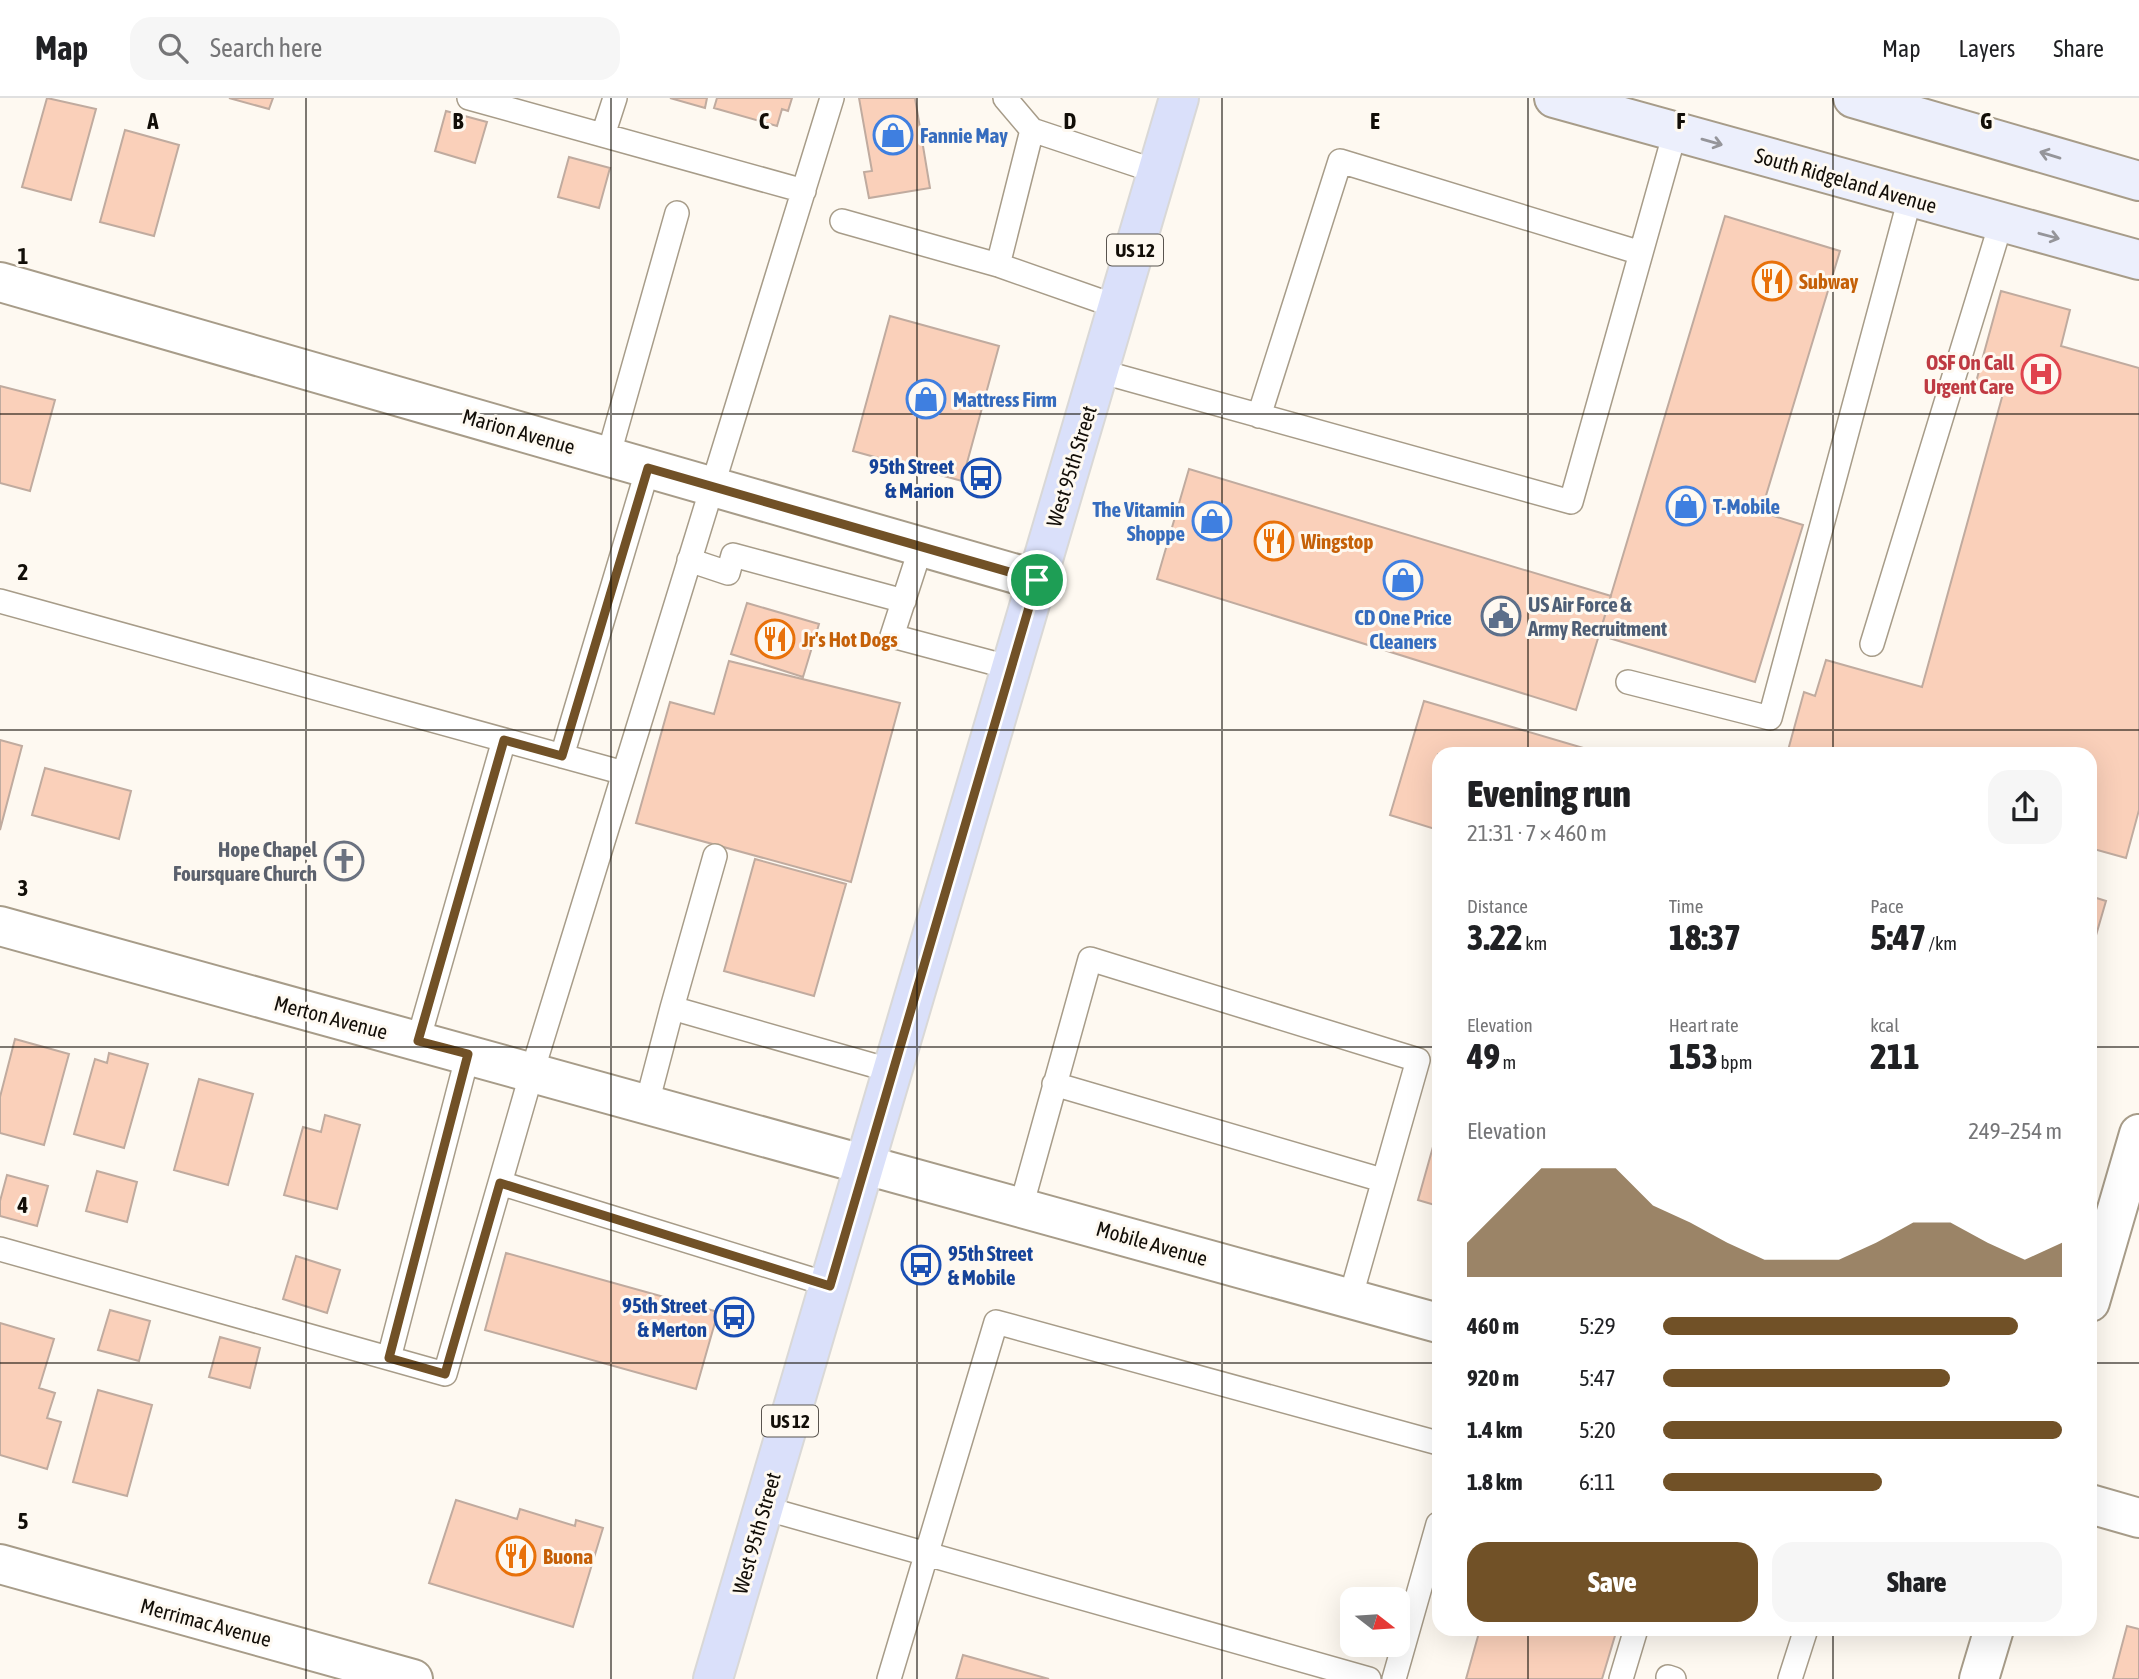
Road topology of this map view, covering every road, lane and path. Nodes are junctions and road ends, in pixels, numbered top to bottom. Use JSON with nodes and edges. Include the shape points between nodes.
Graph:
{"nodes":[{"id":1,"x":469,"y":98,"type":"edge"},
{"id":2,"x":615,"y":98,"type":"edge"},
{"id":3,"x":832,"y":98,"type":"edge"},
{"id":4,"x":1005,"y":98,"type":"edge"},
{"id":5,"x":1179,"y":98,"type":"edge"},
{"id":6,"x":1554,"y":98,"type":"edge"},
{"id":7,"x":1853,"y":98,"type":"edge"},
{"id":8,"x":1032,"y":130,"type":"junction"},
{"id":9,"x":1675,"y":132,"type":"junction"},
{"id":10,"x":603,"y":135,"type":"junction"},
{"id":11,"x":1158,"y":172,"type":"junction"},
{"id":12,"x":2139,"y":181,"type":"edge"},
{"id":13,"x":804,"y":191,"type":"junction"},
{"id":14,"x":1910,"y":198,"type":"junction"},
{"id":15,"x":677,"y":213,"type":"dead end"},
{"id":16,"x":842,"y":221,"type":"dead end"},
{"id":17,"x":2001,"y":223,"type":"junction"},
{"id":18,"x":1642,"y":253,"type":"junction"},
{"id":19,"x":2139,"y":260,"type":"edge"},
{"id":20,"x":998,"y":265,"type":"junction"},
{"id":21,"x":0,"y":282,"type":"edge"},
{"id":22,"x":1118,"y":307,"type":"junction"},
{"id":23,"x":1099,"y":371,"type":"junction"},
{"id":24,"x":1259,"y":416,"type":"junction"},
{"id":25,"x":608,"y":457,"type":"junction"},
{"id":26,"x":648,"y":468,"type":"junction"},
{"id":27,"x":712,"y":487,"type":"junction"},
{"id":28,"x":921,"y":547,"type":"junction"},
{"id":29,"x":689,"y":560,"type":"junction"},
{"id":30,"x":1037,"y":580,"type":"junction"},
{"id":31,"x":0,"y":601,"type":"edge"},
{"id":32,"x":904,"y":601,"type":"junction"},
{"id":33,"x":1872,"y":644,"type":"dead end"},
{"id":34,"x":1012,"y":668,"type":"junction"},
{"id":35,"x":1628,"y":682,"type":"dead end"},
{"id":36,"x":504,"y":740,"type":"junction"},
{"id":37,"x":562,"y":756,"type":"junction"},
{"id":38,"x":624,"y":773,"type":"junction"},
{"id":39,"x":715,"y":856,"type":"dead end"},
{"id":40,"x":0,"y":926,"type":"edge"},
{"id":41,"x":672,"y":1008,"type":"junction"},
{"id":42,"x":418,"y":1041,"type":"junction"},
{"id":43,"x":468,"y":1054,"type":"junction"},
{"id":44,"x":1428,"y":1058,"type":"edge"},
{"id":45,"x":893,"y":1071,"type":"junction"},
{"id":46,"x":532,"y":1072,"type":"junction"},
{"id":47,"x":1054,"y":1084,"type":"junction"},
{"id":48,"x":647,"y":1103,"type":"junction"},
{"id":49,"x":2139,"y":1134,"type":"edge"},
{"id":50,"x":866,"y":1163,"type":"junction"},
{"id":51,"x":1382,"y":1180,"type":"junction"},
{"id":52,"x":500,"y":1183,"type":"junction"},
{"id":53,"x":1021,"y":1206,"type":"junction"},
{"id":54,"x":0,"y":1248,"type":"edge"},
{"id":55,"x":2097,"y":1278,"type":"edge"},
{"id":56,"x":830,"y":1286,"type":"junction"},
{"id":57,"x":1350,"y":1299,"type":"junction"},
{"id":58,"x":1432,"y":1321,"type":"edge"},
{"id":59,"x":389,"y":1358,"type":"junction"},
{"id":60,"x":1432,"y":1441,"type":"edge"},
{"id":61,"x":2097,"y":1506,"type":"edge"},
{"id":62,"x":764,"y":1508,"type":"junction"},
{"id":63,"x":2139,"y":1518,"type":"edge"},
{"id":64,"x":1432,"y":1545,"type":"edge"},
{"id":65,"x":925,"y":1554,"type":"junction"},
{"id":66,"x":0,"y":1564,"type":"edge"},
{"id":67,"x":1634,"y":1636,"type":"edge"},
{"id":68,"x":1804,"y":1636,"type":"edge"},
{"id":69,"x":1992,"y":1636,"type":"edge"},
{"id":70,"x":413,"y":1679,"type":"edge"},
{"id":71,"x":713,"y":1679,"type":"edge"},
{"id":72,"x":889,"y":1679,"type":"edge"},
{"id":73,"x":1369,"y":1679,"type":"edge"},
{"id":74,"x":1394,"y":1679,"type":"edge"},
{"id":75,"x":1621,"y":1679,"type":"edge"},
{"id":76,"x":1790,"y":1679,"type":"edge"},
{"id":77,"x":1979,"y":1679,"type":"edge"}],
"edges":[{"from":1,"to":10,"type":"lane"},
{"from":2,"to":10,"type":"lane"},
{"from":3,"to":13,"type":"lane"},
{"from":4,"to":8,"type":"lane"},
{"from":5,"to":11,"type":"main road","name":"West 95th Street","number":"US 12"},
{"from":6,"to":9,"type":"main road","name":"South Ridgeland Avenue"},
{"from":12,"to":7,"type":"main road","one_way":true},
{"from":8,"to":11,"type":"lane"},
{"from":8,"to":20,"type":"lane"},
{"from":9,"to":14,"type":"main road","name":"South Ridgeland Avenue","one_way":true},
{"from":9,"to":18,"type":"lane"},
{"from":10,"to":13,"type":"lane"},
{"from":11,"to":22,"type":"main road","name":"West 95th Street","number":"US 12"},
{"from":13,"to":27,"type":"lane"},
{"from":14,"to":17,"type":"main road","name":"South Ridgeland Avenue"},
{"from":14,"to":35,"type":"lane","via":[[1770,718]]},
{"from":15,"to":25,"type":"lane"},
{"from":16,"to":20,"type":"lane"},
{"from":17,"to":19,"type":"main road","name":"South Ridgeland Avenue","one_way":true},
{"from":17,"to":33,"type":"lane"},
{"from":18,"to":24,"type":"lane","via":[[1571,502]]},
{"from":18,"to":24,"type":"lane","via":[[1340,160]]},
{"from":20,"to":22,"type":"lane"},
{"from":21,"to":25,"type":"street","name":"Marion Avenue"},
{"from":22,"to":23,"type":"main road","name":"West 95th Street","number":"US 12"},
{"from":23,"to":24,"type":"lane"},
{"from":23,"to":30,"type":"main road","name":"West 95th Street","number":"US 12"},
{"from":25,"to":26,"type":"street","name":"Marion Avenue"},
{"from":26,"to":27,"type":"street","name":"Marion Avenue"},
{"from":26,"to":37,"type":"lane"},
{"from":27,"to":28,"type":"street","name":"Marion Avenue"},
{"from":27,"to":29,"type":"lane"},
{"from":28,"to":30,"type":"street","name":"Marion Avenue"},
{"from":28,"to":32,"type":"lane"},
{"from":29,"to":32,"type":"lane","via":[[728,573],[733,555]]},
{"from":29,"to":38,"type":"lane"},
{"from":30,"to":34,"type":"main road","name":"West 95th Street","number":"US 12"},
{"from":31,"to":36,"type":"lane"},
{"from":32,"to":34,"type":"lane","via":[[892,636]]},
{"from":34,"to":45,"type":"main road","name":"West 95th Street","number":"US 12"},
{"from":36,"to":37,"type":"lane"},
{"from":36,"to":42,"type":"lane"},
{"from":37,"to":38,"type":"lane"},
{"from":38,"to":46,"type":"lane"},
{"from":39,"to":41,"type":"lane"},
{"from":40,"to":42,"type":"street","name":"Merton Avenue"},
{"from":41,"to":45,"type":"lane"},
{"from":41,"to":48,"type":"lane"},
{"from":42,"to":43,"type":"street","name":"Merton Avenue"},
{"from":43,"to":46,"type":"street","name":"Merton Avenue"},
{"from":43,"to":59,"type":"lane"},
{"from":44,"to":47,"type":"lane","via":[[1090,959]]},
{"from":44,"to":51,"type":"lane"},
{"from":45,"to":50,"type":"main road","name":"West 95th Street","number":"US 12"},
{"from":46,"to":48,"type":"street","name":"Merton Avenue"},
{"from":46,"to":52,"type":"lane"},
{"from":47,"to":51,"type":"lane"},
{"from":47,"to":53,"type":"lane"},
{"from":48,"to":50,"type":"street","name":"Merton Avenue"},
{"from":49,"to":55,"type":"street"},
{"from":50,"to":53,"type":"street","name":"Mobile Avenue"},
{"from":50,"to":56,"type":"main road","name":"West 95th Street","number":"US 12"},
{"from":51,"to":57,"type":"lane"},
{"from":52,"to":56,"type":"lane"},
{"from":52,"to":59,"type":"lane","via":[[445,1374]]},
{"from":53,"to":57,"type":"street","name":"Mobile Avenue"},
{"from":54,"to":59,"type":"lane"},
{"from":56,"to":62,"type":"main road","name":"West 95th Street","number":"US 12"},
{"from":57,"to":58,"type":"street","name":"Mobile Avenue"},
{"from":60,"to":65,"type":"lane","via":[[996,1322]]},
{"from":61,"to":63,"type":"street"},
{"from":62,"to":65,"type":"lane"},
{"from":62,"to":71,"type":"main road","name":"West 95th Street","number":"US 12"},
{"from":64,"to":74,"type":"lane"},
{"from":65,"to":72,"type":"lane"},
{"from":65,"to":73,"type":"lane"},
{"from":66,"to":70,"type":"street","name":"Merrimac Avenue"},
{"from":67,"to":75,"type":"lane"},
{"from":68,"to":76,"type":"lane"},
{"from":69,"to":77,"type":"street"}]}
